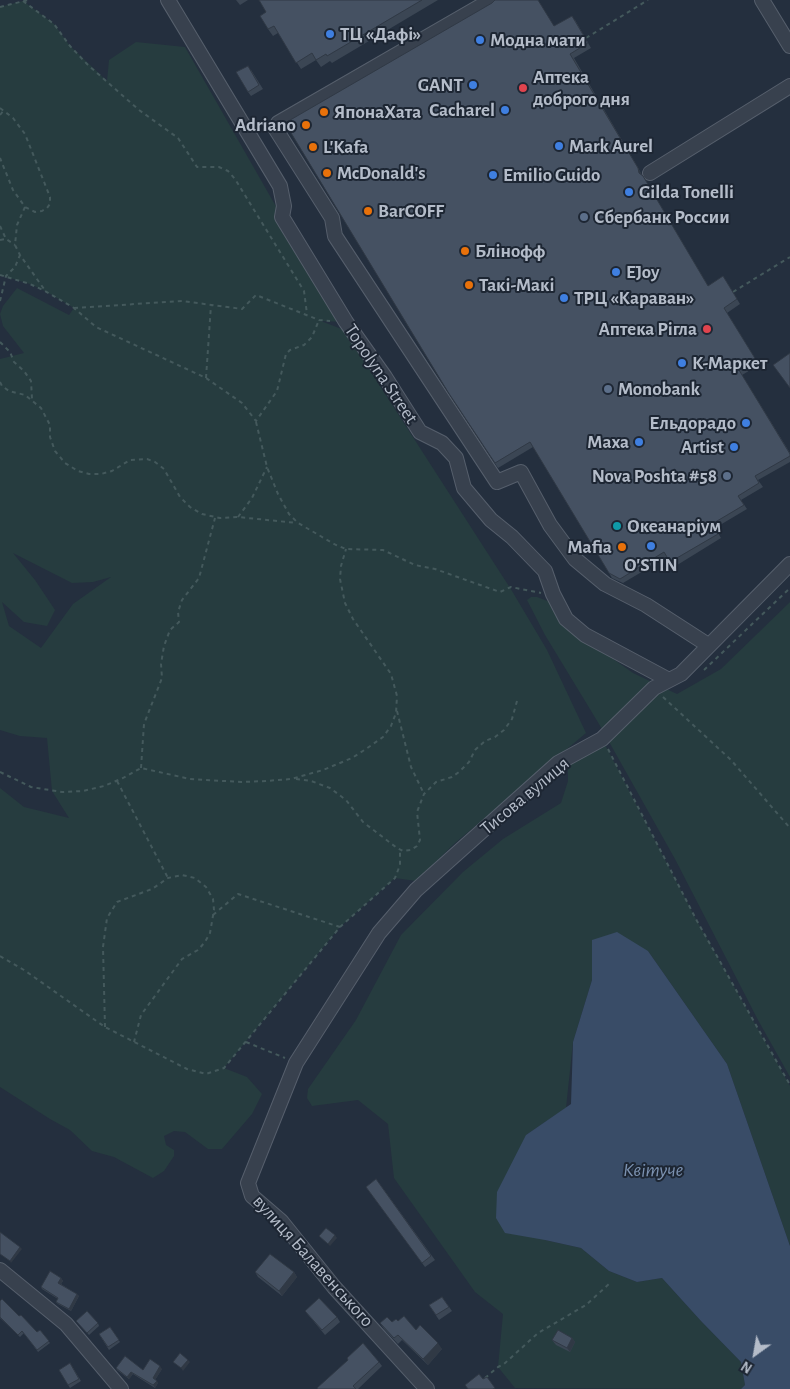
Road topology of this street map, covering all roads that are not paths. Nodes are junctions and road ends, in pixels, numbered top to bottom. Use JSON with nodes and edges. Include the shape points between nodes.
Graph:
{"nodes":[{"id":1,"x":168,"y":0,"type":"edge"},
{"id":2,"x":491,"y":0,"type":"edge"},
{"id":3,"x":762,"y":0,"type":"edge"},
{"id":4,"x":790,"y":46,"type":"edge"},
{"id":5,"x":790,"y":86,"type":"edge"},
{"id":6,"x":650,"y":173,"type":"dead end"},
{"id":7,"x":790,"y":564,"type":"edge"},
{"id":8,"x":708,"y":645,"type":"junction"},
{"id":9,"x":669,"y":680,"type":"junction"},
{"id":10,"x":296,"y":1063,"type":"joint"},
{"id":11,"x":0,"y":1270,"type":"edge"},
{"id":12,"x":121,"y":1389,"type":"edge"},
{"id":13,"x":427,"y":1389,"type":"edge"}],
"edges":[{"from":1,"to":9,"type":"street","name":"Topolyna Street","via":[[280,186],[284,206],[282,217],[346,322],[420,432],[442,443],[456,458],[464,488],[491,520],[545,571],[566,620],[585,635]]},
{"from":2,"to":8,"type":"street","via":[[278,123],[275,128],[332,218],[335,236],[497,482],[521,472],[550,525],[575,559],[605,584],[646,605]]},
{"from":3,"to":4,"type":"street"},
{"from":5,"to":6,"type":"street"},
{"from":7,"to":8,"type":"street","name":"Тисова вулиця"},
{"from":8,"to":9,"type":"street","name":"Тисова вулиця","via":[[681,674]]},
{"from":9,"to":10,"type":"street","name":"Тисова вулиця","via":[[654,688],[602,739],[558,763],[416,890],[379,933]]},
{"from":10,"to":13,"type":"street","name":"вулиця Балавенського","via":[[248,1183],[252,1196],[280,1221],[334,1287]]},
{"from":11,"to":12,"type":"street","via":[[66,1324]]}]}
